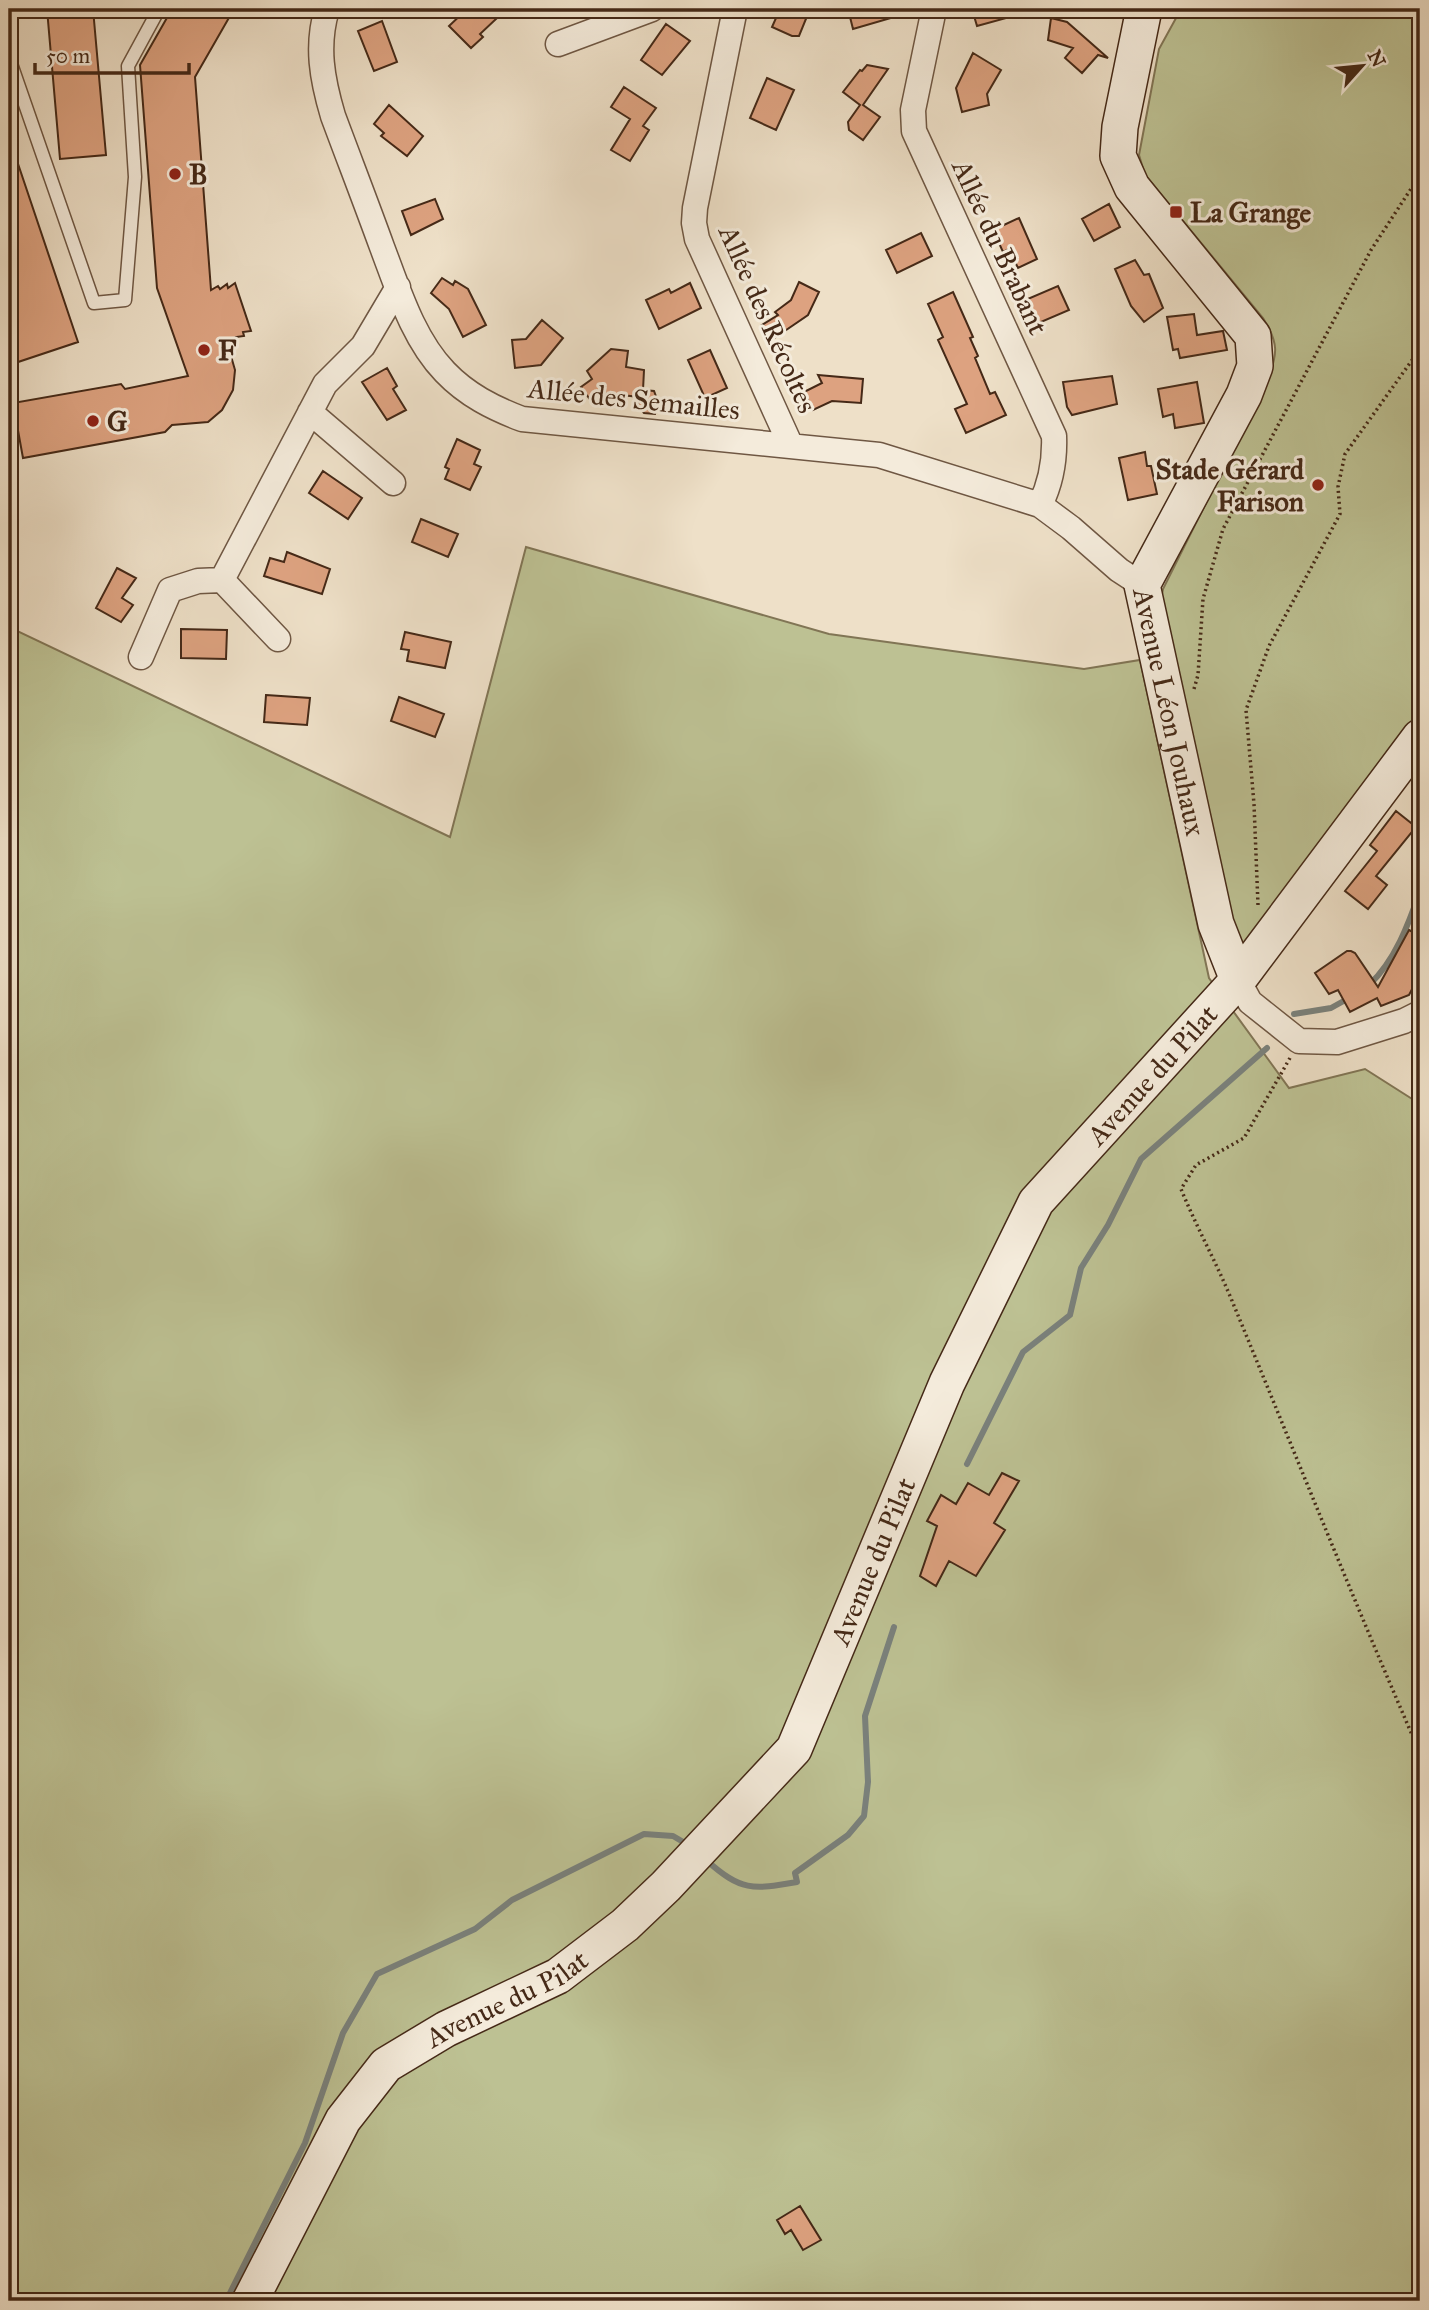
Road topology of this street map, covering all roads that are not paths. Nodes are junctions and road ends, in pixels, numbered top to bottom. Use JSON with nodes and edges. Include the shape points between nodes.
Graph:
{"nodes":[{"id":1,"x":159,"y":9,"type":"edge"},
{"id":2,"x":327,"y":9,"type":"edge"},
{"id":3,"x":652,"y":9,"type":"edge"},
{"id":4,"x":735,"y":9,"type":"edge"},
{"id":5,"x":934,"y":9,"type":"edge"},
{"id":6,"x":1143,"y":9,"type":"edge"},
{"id":7,"x":558,"y":44,"type":"dead end"},
{"id":8,"x":9,"y":58,"type":"edge"},
{"id":9,"x":398,"y":287,"type":"junction"},
{"id":10,"x":310,"y":412,"type":"junction"},
{"id":11,"x":791,"y":446,"type":"junction"},
{"id":12,"x":393,"y":483,"type":"dead end"},
{"id":13,"x":1040,"y":505,"type":"junction"},
{"id":14,"x":222,"y":580,"type":"junction"},
{"id":15,"x":1142,"y":585,"type":"junction"},
{"id":16,"x":278,"y":639,"type":"dead end"},
{"id":17,"x":141,"y":657,"type":"dead end"},
{"id":18,"x":1420,"y":737,"type":"edge"},
{"id":19,"x":1238,"y":979,"type":"junction"},
{"id":20,"x":1420,"y":1013,"type":"edge"},
{"id":21,"x":250,"y":2301,"type":"edge"}],
"edges":[{"from":1,"to":8,"type":"lane","via":[[128,66],[135,177],[125,300],[94,303]]},
{"from":2,"to":9,"type":"street","name":"Allée des Semailles","via":[[320,52],[324,85]]},
{"from":3,"to":7,"type":"street"},
{"from":4,"to":11,"type":"street","name":"Allée des Récoltes","via":[[694,223],[697,239]]},
{"from":5,"to":13,"type":"street","name":"Allée du Brabant","via":[[913,110],[914,131],[1054,436],[1052,471]]},
{"from":6,"to":15,"type":"main road","name":"Avenue Léon Jouhaux","via":[[1118,156],[1132,187],[1253,336],[1255,366],[1244,395]]},
{"from":9,"to":10,"type":"street","via":[[363,346],[325,384]]},
{"from":9,"to":11,"type":"street","name":"Allée des Semailles","via":[[425,346],[444,371],[470,394],[522,419]]},
{"from":10,"to":12,"type":"street"},
{"from":10,"to":14,"type":"street"},
{"from":11,"to":13,"type":"street","name":"Allée des Semailles","via":[[879,455]]},
{"from":13,"to":15,"type":"street","name":"Allée des Semailles"},
{"from":14,"to":16,"type":"street"},
{"from":14,"to":17,"type":"street","via":[[198,581],[170,590]]},
{"from":15,"to":19,"type":"main road","name":"Avenue Léon Jouhaux","via":[[1216,925]]},
{"from":18,"to":19,"type":"main road","name":"Avenue du Pilat"},
{"from":19,"to":20,"type":"street","via":[[1250,1002],[1299,1041],[1337,1042]]},
{"from":19,"to":21,"type":"main road","name":"Avenue du Pilat","via":[[1036,1202],[947,1383],[794,1749],[625,1925],[558,1976],[446,2029],[386,2065],[343,2120]]}]}
